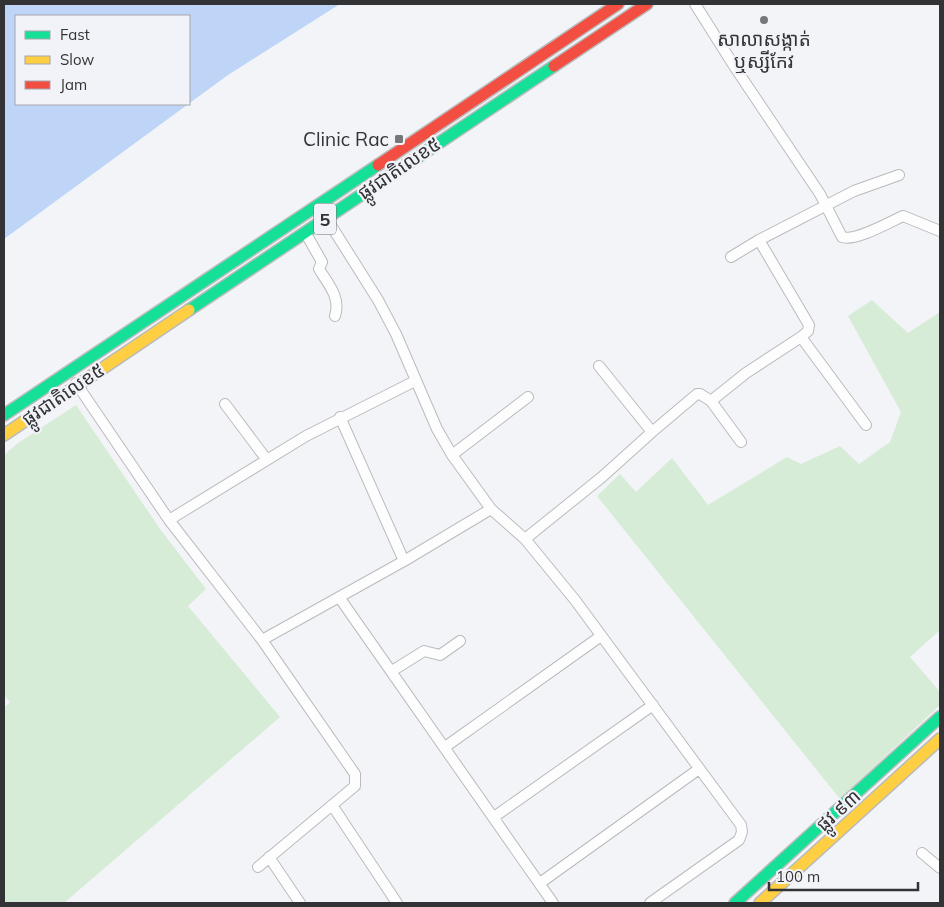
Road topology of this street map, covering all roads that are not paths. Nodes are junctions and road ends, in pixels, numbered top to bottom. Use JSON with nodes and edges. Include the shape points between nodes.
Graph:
{"nodes":[{"id":1,"x":618,"y":4,"type":"edge"},
{"id":2,"x":647,"y":4,"type":"edge"},
{"id":3,"x":695,"y":4,"type":"edge"},
{"id":4,"x":900,"y":175,"type":"dead end"},
{"id":5,"x":317,"y":205,"type":"junction"},
{"id":6,"x":826,"y":205,"type":"junction"},
{"id":7,"x":326,"y":218,"type":"junction"},
{"id":8,"x":940,"y":231,"type":"edge"},
{"id":9,"x":305,"y":232,"type":"junction"},
{"id":10,"x":760,"y":240,"type":"junction"},
{"id":11,"x":731,"y":257,"type":"dead end"},
{"id":12,"x":334,"y":316,"type":"dead end"},
{"id":13,"x":801,"y":337,"type":"junction"},
{"id":14,"x":599,"y":366,"type":"dead end"},
{"id":15,"x":68,"y":372,"type":"junction"},
{"id":16,"x":415,"y":381,"type":"junction"},
{"id":17,"x":77,"y":385,"type":"junction"},
{"id":18,"x":528,"y":397,"type":"dead end"},
{"id":19,"x":711,"y":401,"type":"junction"},
{"id":20,"x":225,"y":404,"type":"dead end"},
{"id":21,"x":4,"y":415,"type":"edge"},
{"id":22,"x":340,"y":417,"type":"junction"},
{"id":23,"x":866,"y":425,"type":"dead end"},
{"id":24,"x":652,"y":432,"type":"junction"},
{"id":25,"x":4,"y":435,"type":"edge"},
{"id":26,"x":741,"y":442,"type":"dead end"},
{"id":27,"x":452,"y":455,"type":"junction"},
{"id":28,"x":267,"y":460,"type":"junction"},
{"id":29,"x":491,"y":509,"type":"junction"},
{"id":30,"x":168,"y":520,"type":"junction"},
{"id":31,"x":525,"y":539,"type":"junction"},
{"id":32,"x":404,"y":561,"type":"junction"},
{"id":33,"x":338,"y":597,"type":"junction"},
{"id":34,"x":601,"y":636,"type":"junction"},
{"id":35,"x":262,"y":640,"type":"junction"},
{"id":36,"x":460,"y":641,"type":"dead end"},
{"id":37,"x":392,"y":671,"type":"junction"},
{"id":38,"x":652,"y":705,"type":"junction"},
{"id":39,"x":940,"y":717,"type":"edge"},
{"id":40,"x":940,"y":739,"type":"edge"},
{"id":41,"x":445,"y":747,"type":"junction"},
{"id":42,"x":700,"y":769,"type":"junction"},
{"id":43,"x":332,"y":805,"type":"junction"},
{"id":44,"x":494,"y":817,"type":"junction"},
{"id":45,"x":922,"y":853,"type":"dead end"},
{"id":46,"x":269,"y":857,"type":"junction"},
{"id":47,"x":258,"y":866,"type":"dead end"},
{"id":48,"x":940,"y":868,"type":"edge"},
{"id":49,"x":540,"y":883,"type":"junction"},
{"id":50,"x":300,"y":903,"type":"edge"},
{"id":51,"x":397,"y":903,"type":"edge"},
{"id":52,"x":553,"y":903,"type":"edge"},
{"id":53,"x":650,"y":903,"type":"edge"},
{"id":54,"x":735,"y":903,"type":"edge"},
{"id":55,"x":760,"y":903,"type":"edge"}],
"edges":[{"from":1,"to":5,"type":"main road","name":"ផ្លូវជាតិលេខ៥","number":"5"},
{"from":2,"to":7,"type":"main road","name":"ផ្លូវជាតិលេខ៥","number":"5"},
{"from":3,"to":6,"type":"street"},
{"from":4,"to":6,"type":"street","via":[[854,190]]},
{"from":5,"to":7,"type":"street"},
{"from":5,"to":15,"type":"main road","name":"ផ្លូវជាតិលេខ៥","number":"5"},
{"from":6,"to":8,"type":"street","via":[[848,239],[903,216]]},
{"from":6,"to":10,"type":"street"},
{"from":7,"to":9,"type":"main road","name":"ផ្លូវជាតិលេខ៥","number":"5"},
{"from":7,"to":16,"type":"street","via":[[378,300]]},
{"from":9,"to":12,"type":"street","via":[[320,257],[319,269],[336,300]]},
{"from":9,"to":17,"type":"main road","name":"ផ្លូវជាតិលេខ៥","number":"5"},
{"from":10,"to":11,"type":"street"},
{"from":10,"to":13,"type":"street","via":[[809,325]]},
{"from":13,"to":19,"type":"street","via":[[746,373]]},
{"from":13,"to":23,"type":"street"},
{"from":14,"to":24,"type":"street"},
{"from":15,"to":17,"type":"street"},
{"from":15,"to":21,"type":"main road","name":"ផ្លូវជាតិលេខ៥","number":"5"},
{"from":16,"to":22,"type":"street"},
{"from":16,"to":27,"type":"street"},
{"from":17,"to":25,"type":"main road","name":"ផ្លូវជាតិលេខ៥","number":"5"},
{"from":17,"to":30,"type":"street"},
{"from":18,"to":27,"type":"street"},
{"from":19,"to":24,"type":"street","via":[[697,394]]},
{"from":19,"to":26,"type":"street"},
{"from":20,"to":28,"type":"street"},
{"from":22,"to":28,"type":"street"},
{"from":22,"to":32,"type":"street"},
{"from":24,"to":31,"type":"street"},
{"from":27,"to":29,"type":"street"},
{"from":28,"to":30,"type":"street"},
{"from":29,"to":31,"type":"street"},
{"from":29,"to":32,"type":"street"},
{"from":30,"to":35,"type":"street"},
{"from":31,"to":34,"type":"street"},
{"from":32,"to":33,"type":"street"},
{"from":33,"to":35,"type":"street"},
{"from":33,"to":37,"type":"street"},
{"from":34,"to":38,"type":"street"},
{"from":34,"to":41,"type":"street"},
{"from":35,"to":43,"type":"street","via":[[355,774],[355,786]]},
{"from":36,"to":37,"type":"street","via":[[440,655],[424,651]]},
{"from":37,"to":41,"type":"street"},
{"from":38,"to":42,"type":"street"},
{"from":38,"to":44,"type":"street"},
{"from":39,"to":54,"type":"main road","name":"ផ្លូវ ៩៣"},
{"from":40,"to":55,"type":"main road","name":"ផ្លូវ ៩៣"},
{"from":41,"to":44,"type":"street"},
{"from":42,"to":49,"type":"street"},
{"from":42,"to":53,"type":"street","via":[[741,825],[742,832],[739,840]]},
{"from":43,"to":46,"type":"street"},
{"from":43,"to":51,"type":"street"},
{"from":44,"to":49,"type":"street"},
{"from":45,"to":48,"type":"street"},
{"from":46,"to":47,"type":"street"},
{"from":46,"to":50,"type":"street"},
{"from":49,"to":52,"type":"street"}]}
